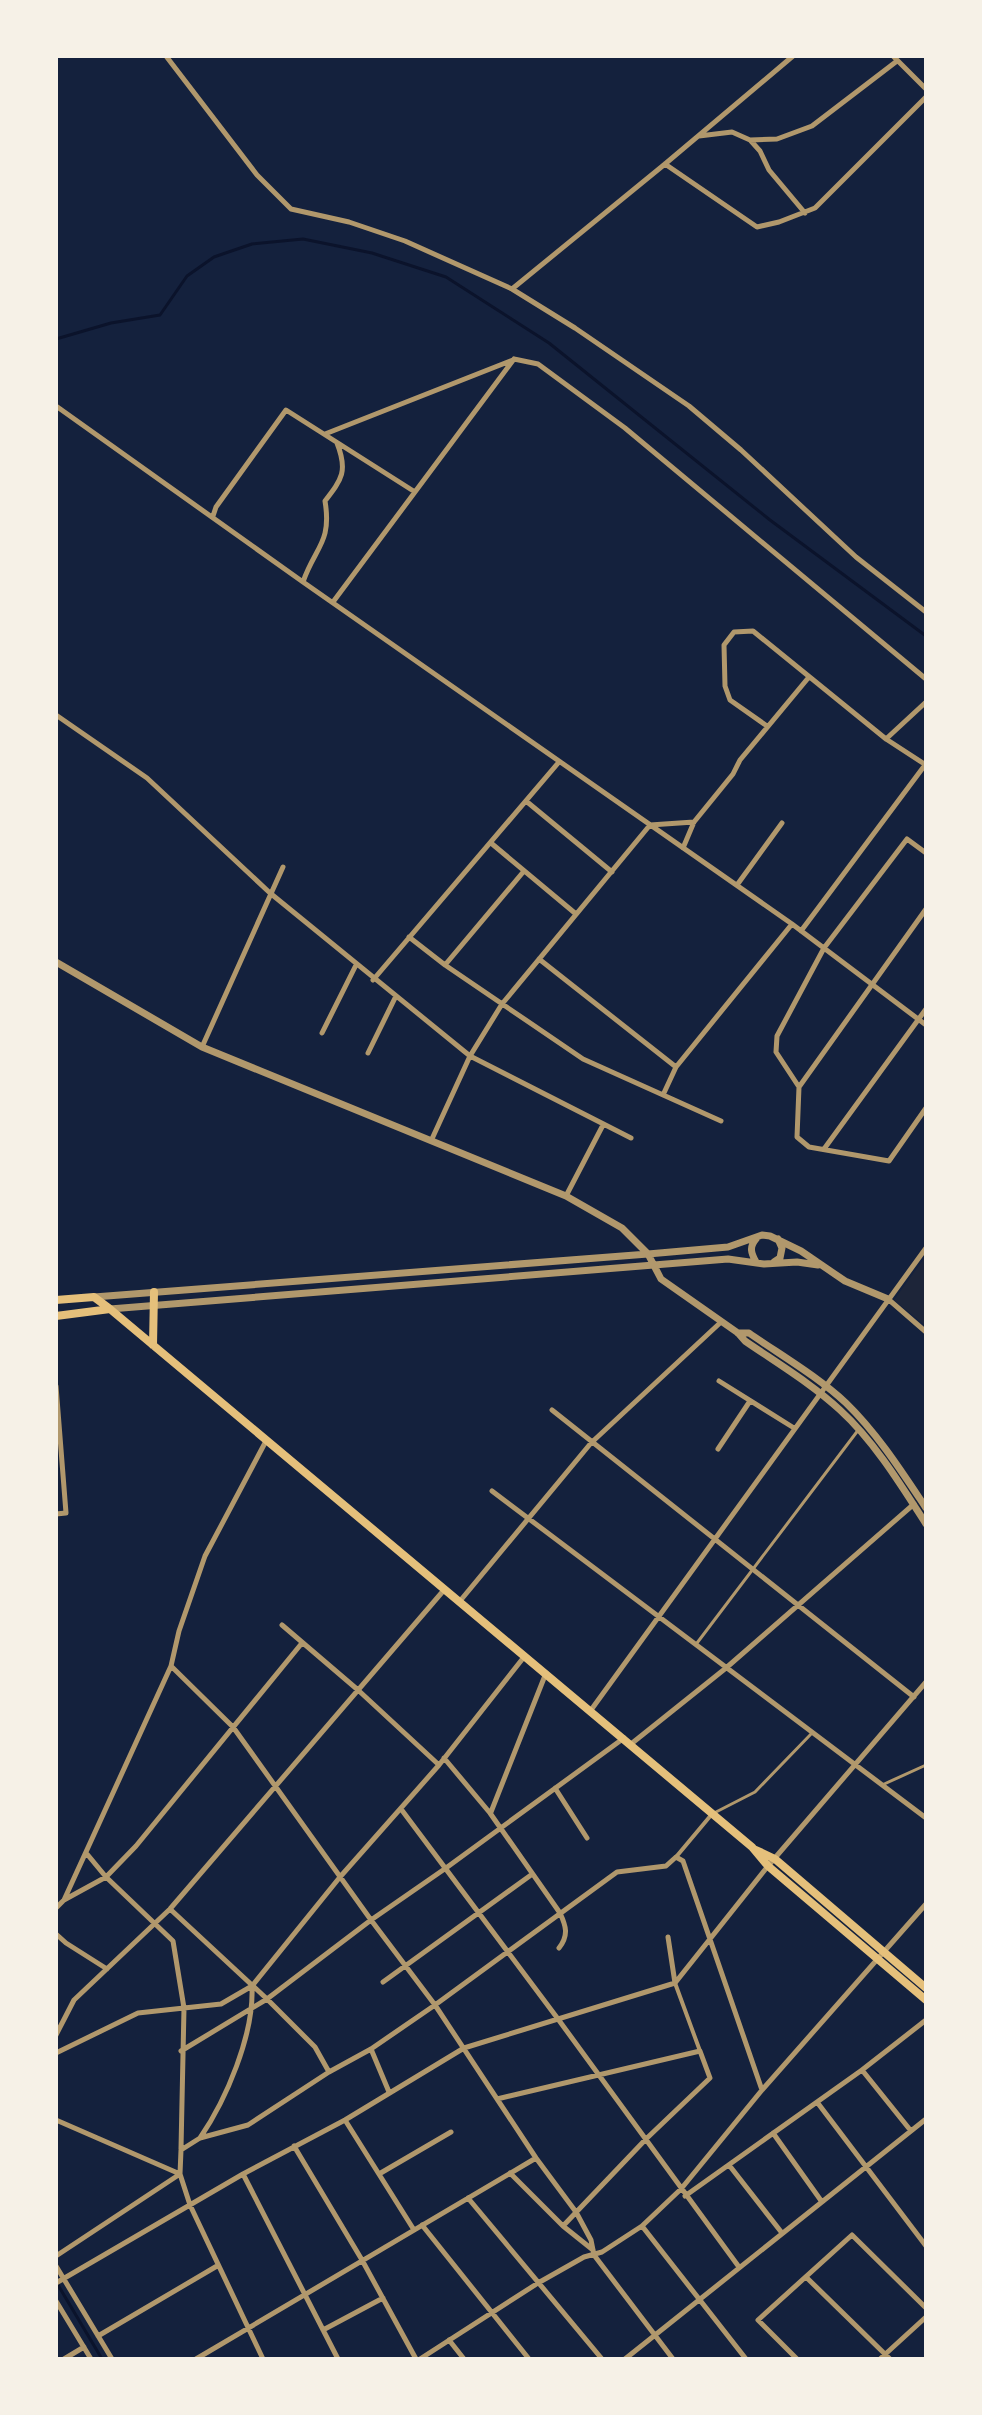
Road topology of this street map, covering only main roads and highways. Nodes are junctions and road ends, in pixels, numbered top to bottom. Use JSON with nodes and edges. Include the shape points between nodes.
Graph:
{"nodes":[{"id":1,"x":154,"y":1292,"type":"road end"},
{"id":2,"x":56,"y":1300,"type":"edge"},
{"id":3,"x":110,"y":1309,"type":"junction"},
{"id":4,"x":56,"y":1316,"type":"edge"},
{"id":5,"x":153,"y":1346,"type":"junction"},
{"id":6,"x":772,"y":1863,"type":"junction"},
{"id":7,"x":926,"y":1988,"type":"edge"},
{"id":8,"x":926,"y":2000,"type":"edge"}],
"edges":[{"from":1,"to":5,"type":"main road"},
{"from":2,"to":3,"type":"main road","via":[[94,1297]]},
{"from":3,"to":4,"type":"main road"},
{"from":3,"to":5,"type":"main road"},
{"from":5,"to":6,"type":"main road"},
{"from":6,"to":7,"type":"main road"},
{"from":6,"to":8,"type":"main road"}]}
